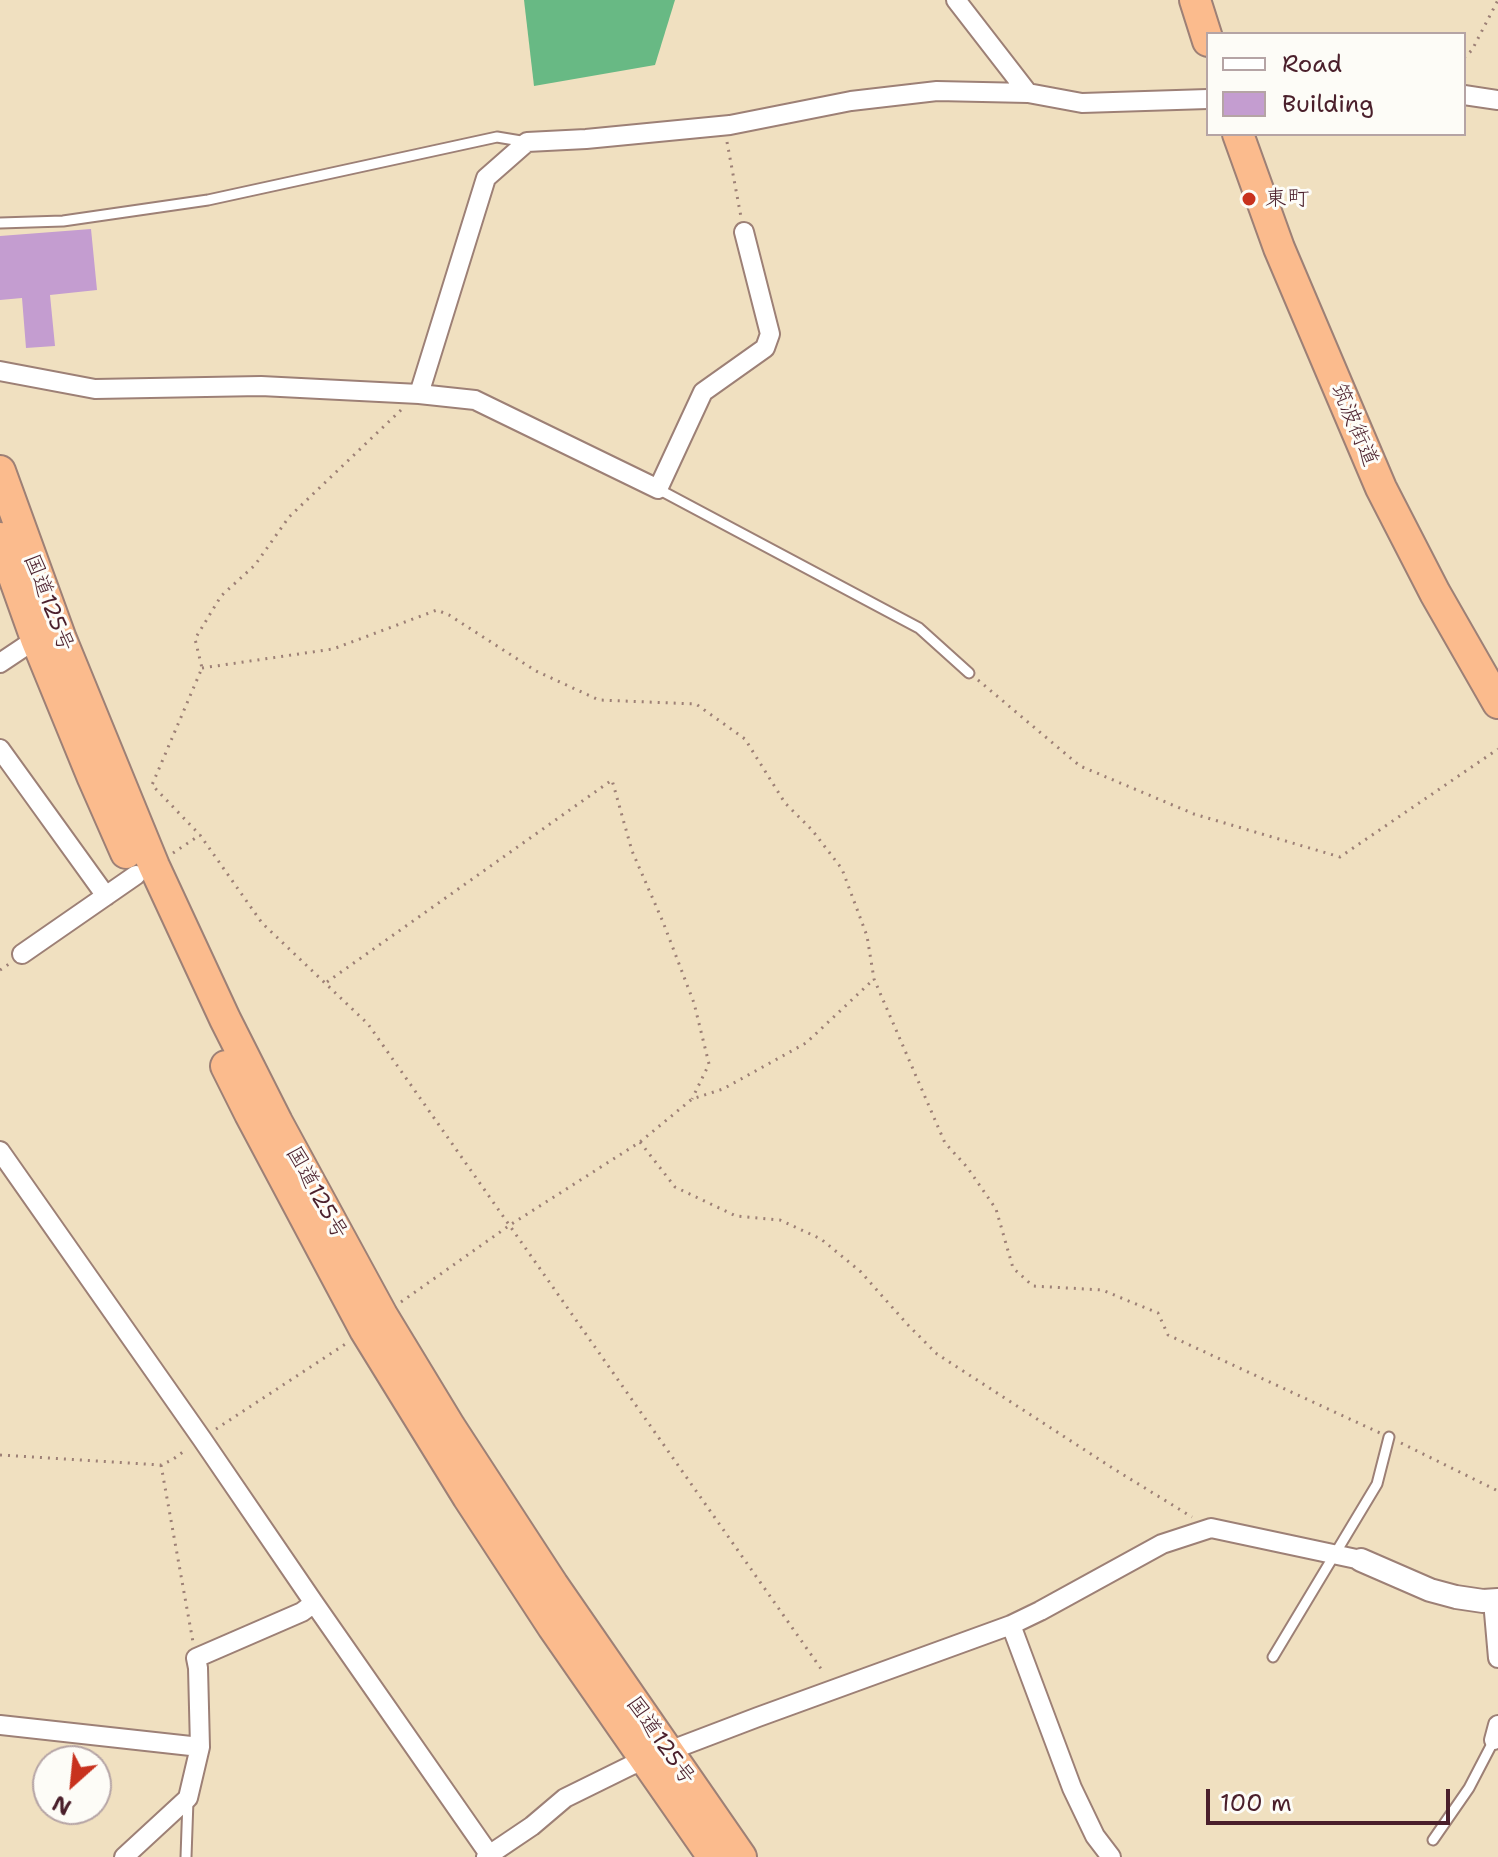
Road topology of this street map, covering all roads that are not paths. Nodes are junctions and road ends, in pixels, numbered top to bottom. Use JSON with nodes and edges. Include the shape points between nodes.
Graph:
{"nodes":[{"id":1,"x":956,"y":0,"type":"edge"},
{"id":2,"x":1195,"y":0,"type":"edge"},
{"id":3,"x":1206,"y":35,"type":"edge"},
{"id":4,"x":1028,"y":93,"type":"junction"},
{"id":5,"x":1466,"y":95,"type":"edge"},
{"id":6,"x":1206,"y":99,"type":"edge"},
{"id":7,"x":1498,"y":100,"type":"edge"},
{"id":8,"x":1239,"y":136,"type":"edge"},
{"id":9,"x":527,"y":142,"type":"junction"},
{"id":10,"x":0,"y":223,"type":"edge"},
{"id":11,"x":744,"y":232,"type":"road end"},
{"id":12,"x":3,"y":369,"type":"edge"},
{"id":13,"x":419,"y":394,"type":"junction"},
{"id":14,"x":0,"y":471,"type":"edge"},
{"id":15,"x":658,"y":489,"type":"junction"},
{"id":16,"x":0,"y":538,"type":"edge"},
{"id":17,"x":36,"y":639,"type":"junction"},
{"id":18,"x":0,"y":663,"type":"edge"},
{"id":19,"x":969,"y":673,"type":"road end"},
{"id":20,"x":1498,"y":703,"type":"edge"},
{"id":21,"x":0,"y":749,"type":"edge"},
{"id":22,"x":145,"y":871,"type":"junction"},
{"id":23,"x":106,"y":896,"type":"junction"},
{"id":24,"x":22,"y":954,"type":"dead end"},
{"id":25,"x":0,"y":1151,"type":"edge"},
{"id":26,"x":1389,"y":1437,"type":"road end"},
{"id":27,"x":1335,"y":1555,"type":"junction"},
{"id":28,"x":1361,"y":1560,"type":"joint"},
{"id":29,"x":1495,"y":1600,"type":"edge"},
{"id":30,"x":314,"y":1603,"type":"junction"},
{"id":31,"x":1011,"y":1625,"type":"junction"},
{"id":32,"x":1273,"y":1657,"type":"dead end"},
{"id":33,"x":1498,"y":1658,"type":"edge"},
{"id":34,"x":0,"y":1725,"type":"edge"},
{"id":35,"x":1497,"y":1736,"type":"edge"},
{"id":36,"x":200,"y":1747,"type":"junction"},
{"id":37,"x":655,"y":1755,"type":"junction"},
{"id":38,"x":188,"y":1798,"type":"junction"},
{"id":39,"x":1433,"y":1840,"type":"dead end"},
{"id":40,"x":489,"y":1856,"type":"edge"},
{"id":41,"x":124,"y":1857,"type":"edge"},
{"id":42,"x":186,"y":1857,"type":"edge"},
{"id":43,"x":713,"y":1857,"type":"edge"},
{"id":44,"x":741,"y":1857,"type":"edge"},
{"id":45,"x":1111,"y":1857,"type":"edge"}],
"edges":[{"from":1,"to":4,"type":"street"},
{"from":2,"to":3,"type":"highway"},
{"from":4,"to":6,"type":"street","via":[[1082,103]]},
{"from":4,"to":9,"type":"street","via":[[937,91],[851,101],[724,126]]},
{"from":5,"to":7,"type":"street"},
{"from":8,"to":20,"type":"highway","name":"筑波街道","via":[[1285,262],[1381,488]]},
{"from":9,"to":10,"type":"lane","via":[[497,137],[208,200],[63,221]]},
{"from":9,"to":13,"type":"street","via":[[486,178]]},
{"from":11,"to":15,"type":"street","via":[[770,334],[765,348],[703,392]]},
{"from":12,"to":13,"type":"street","via":[[95,389],[261,386]]},
{"from":13,"to":15,"type":"street","via":[[475,400]]},
{"from":14,"to":22,"type":"highway","name":"国道125号"},
{"from":15,"to":19,"type":"lane","via":[[919,628]]},
{"from":16,"to":17,"type":"highway","name":"国道125号"},
{"from":17,"to":18,"type":"street"},
{"from":17,"to":22,"type":"highway","name":"国道125号","via":[[93,778]]},
{"from":21,"to":23,"type":"street"},
{"from":22,"to":23,"type":"street"},
{"from":22,"to":37,"type":"highway","name":"国道125号","via":[[382,1315]]},
{"from":22,"to":37,"type":"highway","name":"国道125号","via":[[250,1114],[365,1330],[553,1627]]},
{"from":23,"to":24,"type":"street"},
{"from":25,"to":30,"type":"street"},
{"from":26,"to":27,"type":"lane","via":[[1377,1484]]},
{"from":27,"to":28,"type":"street"},
{"from":27,"to":31,"type":"street","via":[[1211,1528],[1162,1544]]},
{"from":27,"to":32,"type":"lane"},
{"from":28,"to":29,"type":"street","via":[[1430,1590]]},
{"from":29,"to":33,"type":"street"},
{"from":30,"to":36,"type":"street","via":[[196,1658]]},
{"from":30,"to":40,"type":"street"},
{"from":31,"to":37,"type":"street"},
{"from":31,"to":45,"type":"street","via":[[1072,1788]]},
{"from":34,"to":36,"type":"street"},
{"from":35,"to":39,"type":"lane"},
{"from":36,"to":38,"type":"street"},
{"from":37,"to":40,"type":"street","via":[[565,1798]]},
{"from":37,"to":43,"type":"highway","name":"国道125号"},
{"from":37,"to":44,"type":"highway","name":"国道125号"},
{"from":38,"to":41,"type":"street"},
{"from":38,"to":42,"type":"lane"}]}
